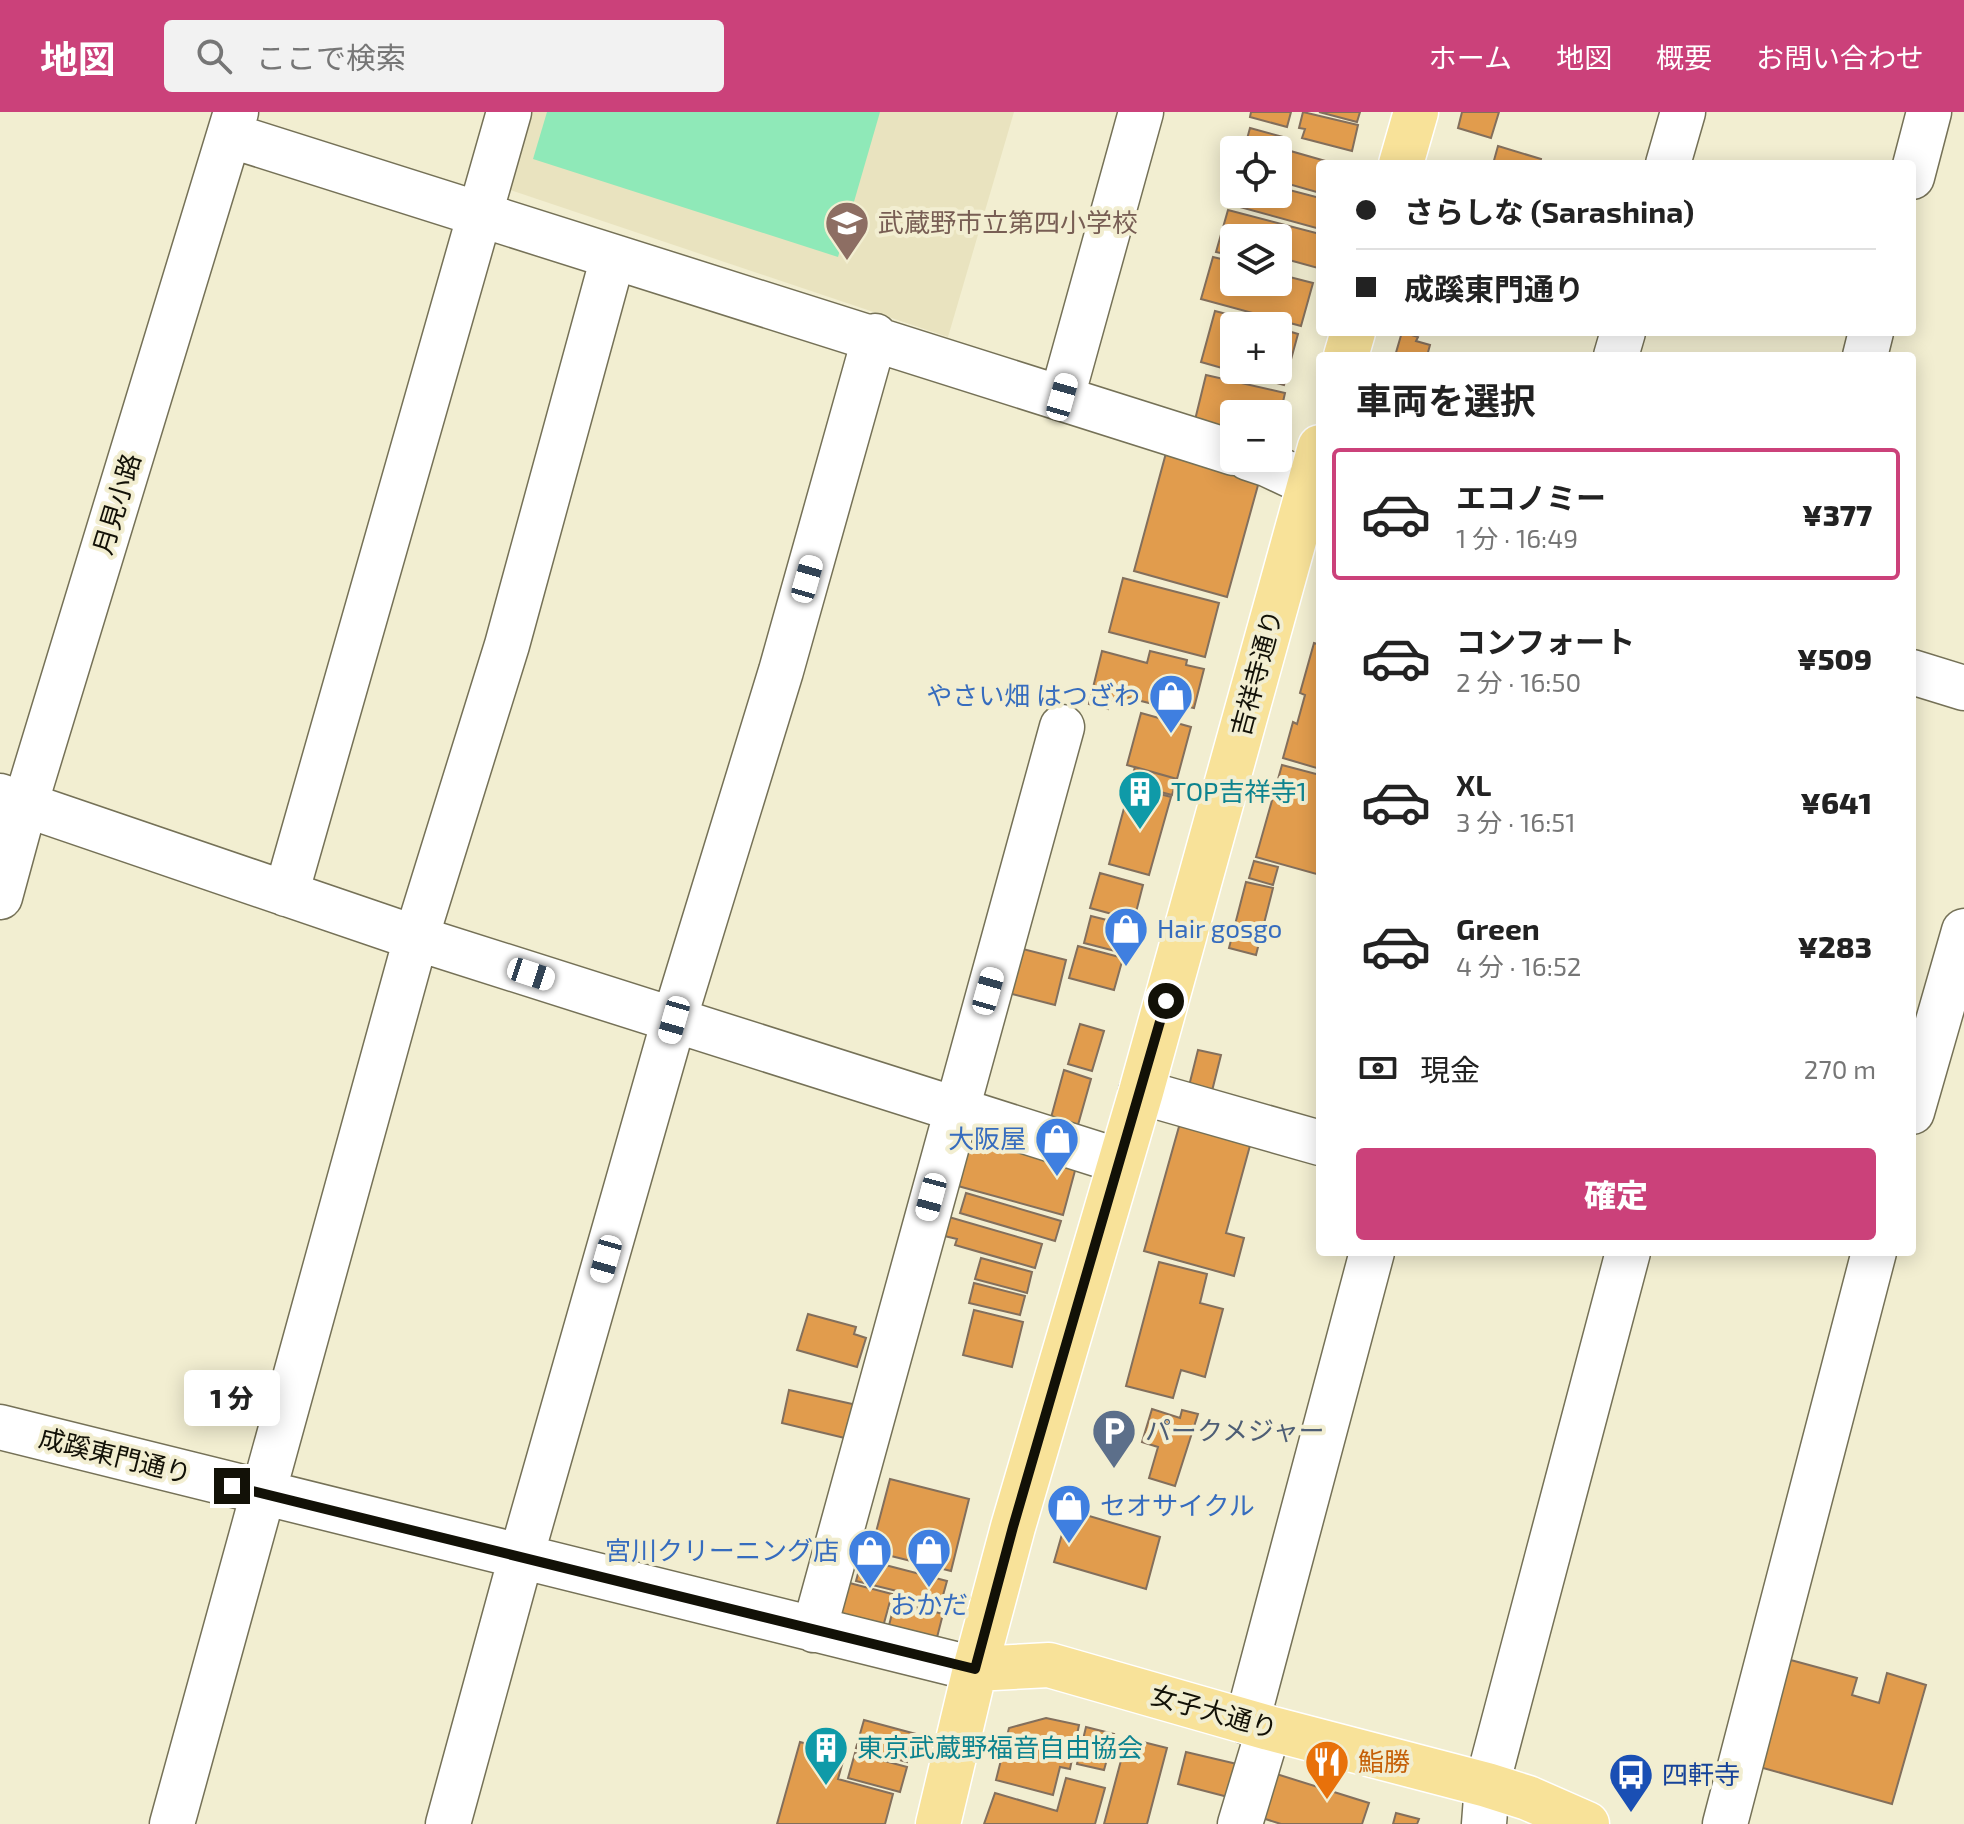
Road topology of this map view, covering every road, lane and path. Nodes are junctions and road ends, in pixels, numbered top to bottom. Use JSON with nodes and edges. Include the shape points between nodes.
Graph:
{"nodes":[{"id":1,"x":509,"y":112,"type":"edge"},
{"id":2,"x":1141,"y":112,"type":"edge"},
{"id":3,"x":1416,"y":112,"type":"edge"},
{"id":4,"x":1683,"y":112,"type":"edge"},
{"id":5,"x":1929,"y":112,"type":"edge"},
{"id":6,"x":232,"y":124,"type":"edge"},
{"id":7,"x":1402,"y":160,"type":"edge"},
{"id":8,"x":1669,"y":160,"type":"edge"},
{"id":9,"x":1916,"y":162,"type":"edge"},
{"id":10,"x":480,"y":213,"type":"junction"},
{"id":11,"x":613,"y":257,"type":"junction"},
{"id":12,"x":875,"y":336,"type":"junction"},
{"id":13,"x":1062,"y":397,"type":"junction"},
{"id":14,"x":1220,"y":448,"type":"edge"},
{"id":15,"x":1292,"y":469,"type":"edge"},
{"id":16,"x":1316,"y":474,"type":"edge"},
{"id":17,"x":1916,"y":673,"type":"edge"},
{"id":18,"x":1964,"y":688,"type":"edge"},
{"id":19,"x":1062,"y":727,"type":"dead end"},
{"id":20,"x":13,"y":800,"type":"edge"},
{"id":21,"x":286,"y":894,"type":"junction"},
{"id":22,"x":0,"y":897,"type":"edge"},
{"id":23,"x":1964,"y":931,"type":"edge"},
{"id":24,"x":416,"y":938,"type":"junction"},
{"id":25,"x":674,"y":1020,"type":"junction"},
{"id":26,"x":1141,"y":1092,"type":"junction"},
{"id":27,"x":1916,"y":1098,"type":"edge"},
{"id":28,"x":955,"y":1109,"type":"junction"},
{"id":29,"x":1316,"y":1142,"type":"edge"},
{"id":30,"x":1119,"y":1161,"type":"junction"},
{"id":31,"x":1371,"y":1256,"type":"edge"},
{"id":32,"x":1627,"y":1256,"type":"edge"},
{"id":33,"x":1873,"y":1256,"type":"edge"},
{"id":34,"x":0,"y":1427,"type":"edge"},
{"id":35,"x":261,"y":1494,"type":"junction"},
{"id":36,"x":521,"y":1557,"type":"junction"},
{"id":37,"x":814,"y":1630,"type":"junction"},
{"id":38,"x":975,"y":1669,"type":"junction"},
{"id":39,"x":1258,"y":1725,"type":"junction"},
{"id":40,"x":1486,"y":1804,"type":"edge"},
{"id":41,"x":172,"y":1824,"type":"edge"},
{"id":42,"x":448,"y":1824,"type":"edge"},
{"id":43,"x":938,"y":1824,"type":"edge"},
{"id":44,"x":1240,"y":1824,"type":"edge"},
{"id":45,"x":1587,"y":1824,"type":"edge"},
{"id":46,"x":1725,"y":1824,"type":"edge"}],
"edges":[{"from":1,"to":10,"type":"street"},
{"from":2,"to":13,"type":"street"},
{"from":3,"to":7,"type":"main road"},
{"from":4,"to":8,"type":"street"},
{"from":5,"to":9,"type":"street"},
{"from":6,"to":10,"type":"street"},
{"from":6,"to":20,"type":"street","name":"月見小路"},
{"from":10,"to":11,"type":"street"},
{"from":10,"to":21,"type":"street"},
{"from":11,"to":12,"type":"street"},
{"from":11,"to":24,"type":"street","via":[[507,645]]},
{"from":12,"to":13,"type":"street"},
{"from":12,"to":25,"type":"street","via":[[781,671]]},
{"from":13,"to":14,"type":"street"},
{"from":15,"to":16,"type":"street"},
{"from":16,"to":26,"type":"main road","name":"吉祥寺通り"},
{"from":17,"to":18,"type":"street"},
{"from":19,"to":28,"type":"street"},
{"from":20,"to":21,"type":"street"},
{"from":20,"to":22,"type":"street","name":"月見小路"},
{"from":21,"to":24,"type":"street"},
{"from":23,"to":27,"type":"street"},
{"from":24,"to":25,"type":"street"},
{"from":24,"to":35,"type":"street"},
{"from":25,"to":28,"type":"street"},
{"from":25,"to":36,"type":"street"},
{"from":26,"to":29,"type":"street"},
{"from":26,"to":30,"type":"main road","name":"吉祥寺通り"},
{"from":28,"to":30,"type":"street"},
{"from":28,"to":37,"type":"street"},
{"from":30,"to":38,"type":"main road","name":"吉祥寺通り"},
{"from":31,"to":39,"type":"street"},
{"from":32,"to":40,"type":"street"},
{"from":33,"to":46,"type":"street"},
{"from":34,"to":35,"type":"street","name":"成蹊東門通り"},
{"from":35,"to":36,"type":"street","name":"成蹊東門通り"},
{"from":35,"to":41,"type":"street"},
{"from":36,"to":37,"type":"street","name":"成蹊東門通り"},
{"from":36,"to":42,"type":"street"},
{"from":37,"to":38,"type":"street","name":"成蹊東門通り"},
{"from":38,"to":39,"type":"main road","name":"女子大通り","via":[[1049,1665]]},
{"from":38,"to":43,"type":"main road","name":"吉祥寺通り"},
{"from":39,"to":40,"type":"main road","name":"女子大通り"},
{"from":39,"to":44,"type":"street"},
{"from":40,"to":45,"type":"main road","name":"女子大通り","via":[[1528,1798]]}]}
